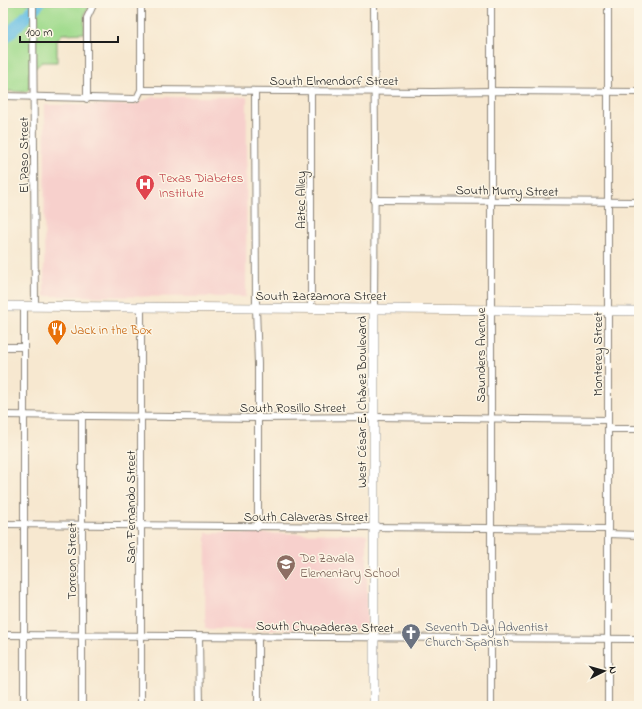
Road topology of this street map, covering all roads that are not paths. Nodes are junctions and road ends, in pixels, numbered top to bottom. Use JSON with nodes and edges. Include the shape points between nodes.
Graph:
{"nodes":[{"id":1,"x":33,"y":3,"type":"edge"},
{"id":2,"x":94,"y":3,"type":"edge"},
{"id":3,"x":141,"y":3,"type":"edge"},
{"id":4,"x":374,"y":3,"type":"edge"},
{"id":5,"x":491,"y":3,"type":"edge"},
{"id":6,"x":608,"y":3,"type":"edge"},
{"id":7,"x":141,"y":90,"type":"junction"},
{"id":8,"x":255,"y":91,"type":"junction"},
{"id":9,"x":311,"y":91,"type":"junction"},
{"id":10,"x":491,"y":91,"type":"junction"},
{"id":11,"x":374,"y":92,"type":"junction"},
{"id":12,"x":608,"y":92,"type":"junction"},
{"id":13,"x":639,"y":92,"type":"edge"},
{"id":14,"x":3,"y":96,"type":"edge"},
{"id":15,"x":34,"y":97,"type":"junction"},
{"id":16,"x":87,"y":99,"type":"junction"},
{"id":17,"x":374,"y":200,"type":"junction"},
{"id":18,"x":491,"y":201,"type":"junction"},
{"id":19,"x":608,"y":202,"type":"junction"},
{"id":20,"x":639,"y":202,"type":"edge"},
{"id":21,"x":3,"y":306,"type":"edge"},
{"id":22,"x":24,"y":306,"type":"junction"},
{"id":23,"x":35,"y":306,"type":"junction"},
{"id":24,"x":141,"y":307,"type":"junction"},
{"id":25,"x":256,"y":308,"type":"junction"},
{"id":26,"x":311,"y":308,"type":"junction"},
{"id":27,"x":374,"y":308,"type":"junction"},
{"id":28,"x":491,"y":310,"type":"junction"},
{"id":29,"x":608,"y":311,"type":"junction"},
{"id":30,"x":639,"y":311,"type":"edge"},
{"id":31,"x":24,"y":347,"type":"junction"},
{"id":32,"x":3,"y":348,"type":"edge"},
{"id":33,"x":3,"y":415,"type":"edge"},
{"id":34,"x":24,"y":415,"type":"junction"},
{"id":35,"x":82,"y":415,"type":"junction"},
{"id":36,"x":141,"y":417,"type":"junction"},
{"id":37,"x":375,"y":417,"type":"junction"},
{"id":38,"x":258,"y":418,"type":"junction"},
{"id":39,"x":492,"y":418,"type":"junction"},
{"id":40,"x":608,"y":420,"type":"junction"},
{"id":41,"x":608,"y":429,"type":"junction"},
{"id":42,"x":639,"y":429,"type":"edge"},
{"id":43,"x":3,"y":524,"type":"edge"},
{"id":44,"x":24,"y":525,"type":"junction"},
{"id":45,"x":82,"y":525,"type":"junction"},
{"id":46,"x":141,"y":526,"type":"junction"},
{"id":47,"x":258,"y":527,"type":"junction"},
{"id":48,"x":374,"y":527,"type":"junction"},
{"id":49,"x":491,"y":528,"type":"junction"},
{"id":50,"x":608,"y":532,"type":"junction"},
{"id":51,"x":639,"y":535,"type":"edge"},
{"id":52,"x":3,"y":634,"type":"edge"},
{"id":53,"x":24,"y":634,"type":"junction"},
{"id":54,"x":141,"y":635,"type":"junction"},
{"id":55,"x":82,"y":636,"type":"junction"},
{"id":56,"x":201,"y":636,"type":"junction"},
{"id":57,"x":258,"y":636,"type":"junction"},
{"id":58,"x":374,"y":637,"type":"junction"},
{"id":59,"x":491,"y":638,"type":"junction"},
{"id":60,"x":608,"y":638,"type":"junction"},
{"id":61,"x":639,"y":639,"type":"edge"},
{"id":62,"x":24,"y":706,"type":"edge"},
{"id":63,"x":82,"y":706,"type":"edge"},
{"id":64,"x":141,"y":706,"type":"edge"},
{"id":65,"x":200,"y":706,"type":"edge"},
{"id":66,"x":258,"y":706,"type":"edge"},
{"id":67,"x":374,"y":706,"type":"edge"},
{"id":68,"x":491,"y":706,"type":"edge"},
{"id":69,"x":608,"y":706,"type":"edge"}],
"edges":[{"from":1,"to":15,"type":"street","name":"El Paso Street"},
{"from":2,"to":16,"type":"street","via":[[87,18]]},
{"from":3,"to":7,"type":"street"},
{"from":4,"to":11,"type":"street","name":"West César E. Chávez Boulevard"},
{"from":5,"to":10,"type":"street","name":"Saunders Avenue"},
{"from":6,"to":12,"type":"street","name":"Monterey Street"},
{"from":7,"to":8,"type":"street","name":"South Elmendorf Street"},
{"from":7,"to":16,"type":"street","via":[[134,99]]},
{"from":8,"to":9,"type":"street","name":"South Elmendorf Street"},
{"from":8,"to":25,"type":"street"},
{"from":9,"to":11,"type":"street","name":"South Elmendorf Street"},
{"from":9,"to":26,"type":"street","name":"Aztec Alley"},
{"from":10,"to":11,"type":"street","name":"South Elmendorf Street"},
{"from":10,"to":12,"type":"street","name":"South Elmendorf Street"},
{"from":10,"to":18,"type":"street","name":"Saunders Avenue"},
{"from":11,"to":17,"type":"street","name":"West César E. Chávez Boulevard"},
{"from":12,"to":13,"type":"street","name":"South Elmendorf Street"},
{"from":12,"to":19,"type":"street","name":"Monterey Street"},
{"from":14,"to":15,"type":"street"},
{"from":15,"to":16,"type":"street"},
{"from":15,"to":23,"type":"street","name":"El Paso Street"},
{"from":17,"to":18,"type":"street","name":"South Murry Street"},
{"from":17,"to":27,"type":"street","name":"West César E. Chávez Boulevard"},
{"from":18,"to":19,"type":"street","name":"South Murry Street"},
{"from":18,"to":28,"type":"street","name":"Saunders Avenue"},
{"from":19,"to":20,"type":"street","name":"South Murry Street"},
{"from":19,"to":29,"type":"street","name":"Monterey Street"},
{"from":21,"to":22,"type":"main road","name":"South Zarzamora Street"},
{"from":22,"to":23,"type":"main road","name":"South Zarzamora Street"},
{"from":22,"to":31,"type":"street"},
{"from":23,"to":24,"type":"main road","name":"South Zarzamora Street"},
{"from":24,"to":25,"type":"main road","name":"South Zarzamora Street"},
{"from":24,"to":36,"type":"street","name":"San Fernando Street"},
{"from":25,"to":26,"type":"main road","name":"South Zarzamora Street"},
{"from":25,"to":38,"type":"street"},
{"from":26,"to":27,"type":"main road","name":"South Zarzamora Street"},
{"from":27,"to":28,"type":"main road","name":"South Zarzamora Street"},
{"from":27,"to":37,"type":"main road","name":"West César E. Chávez Boulevard"},
{"from":28,"to":29,"type":"main road","name":"South Zarzamora Street"},
{"from":28,"to":39,"type":"street","name":"Saunders Avenue"},
{"from":29,"to":30,"type":"main road","name":"South Zarzamora Street"},
{"from":29,"to":40,"type":"street","name":"Monterey Street"},
{"from":31,"to":32,"type":"street"},
{"from":31,"to":34,"type":"street"},
{"from":33,"to":34,"type":"street","name":"South Rosillo Street"},
{"from":34,"to":35,"type":"street","name":"South Rosillo Street"},
{"from":34,"to":44,"type":"street"},
{"from":35,"to":36,"type":"street","name":"South Rosillo Street"},
{"from":35,"to":45,"type":"street","name":"Torreon Street"},
{"from":36,"to":38,"type":"street","name":"South Rosillo Street"},
{"from":36,"to":46,"type":"street","name":"San Fernando Street"},
{"from":37,"to":38,"type":"street","name":"South Rosillo Street"},
{"from":37,"to":39,"type":"street","name":"South Rosillo Street"},
{"from":37,"to":48,"type":"main road","name":"West César E. Chávez Boulevard"},
{"from":38,"to":47,"type":"street"},
{"from":39,"to":40,"type":"street","name":"South Rosillo Street"},
{"from":39,"to":49,"type":"street","name":"Saunders Avenue"},
{"from":40,"to":41,"type":"street","name":"Monterey Street"},
{"from":41,"to":42,"type":"street"},
{"from":41,"to":50,"type":"street","name":"Monterey Street"},
{"from":43,"to":44,"type":"street","name":"South Calaveras Street"},
{"from":44,"to":45,"type":"street","name":"South Calaveras Street"},
{"from":44,"to":53,"type":"street"},
{"from":45,"to":46,"type":"street","name":"South Calaveras Street"},
{"from":45,"to":55,"type":"street","name":"Torreon Street"},
{"from":46,"to":47,"type":"street","name":"South Calaveras Street"},
{"from":46,"to":54,"type":"street","name":"San Fernando Street"},
{"from":47,"to":48,"type":"street","name":"South Calaveras Street"},
{"from":48,"to":49,"type":"street","name":"South Calaveras Street"},
{"from":48,"to":58,"type":"main road","name":"West César E. Chávez Boulevard"},
{"from":49,"to":50,"type":"street","name":"South Calaveras Street"},
{"from":49,"to":59,"type":"street","name":"Saunders Avenue"},
{"from":50,"to":51,"type":"street","name":"South Calaveras Street"},
{"from":50,"to":60,"type":"street","name":"Monterey Street"},
{"from":52,"to":53,"type":"street","name":"South Chupaderas Street"},
{"from":53,"to":55,"type":"street","name":"South Chupaderas Street"},
{"from":53,"to":62,"type":"street"},
{"from":54,"to":55,"type":"street","name":"South Chupaderas Street"},
{"from":54,"to":56,"type":"street","name":"South Chupaderas Street"},
{"from":54,"to":64,"type":"street","name":"San Fernando Street"},
{"from":55,"to":63,"type":"street","name":"Torreon Street"},
{"from":56,"to":57,"type":"street","name":"South Chupaderas Street"},
{"from":56,"to":65,"type":"street"},
{"from":57,"to":58,"type":"street","name":"South Chupaderas Street"},
{"from":57,"to":66,"type":"street"},
{"from":58,"to":59,"type":"street","name":"South Chupaderas Street"},
{"from":58,"to":67,"type":"main road","name":"West César E. Chávez Boulevard"},
{"from":59,"to":60,"type":"street","name":"South Chupaderas Street"},
{"from":59,"to":68,"type":"street","name":"Saunders Avenue"},
{"from":60,"to":61,"type":"street","name":"South Chupaderas Street"},
{"from":60,"to":69,"type":"street","name":"Monterey Street"}]}
